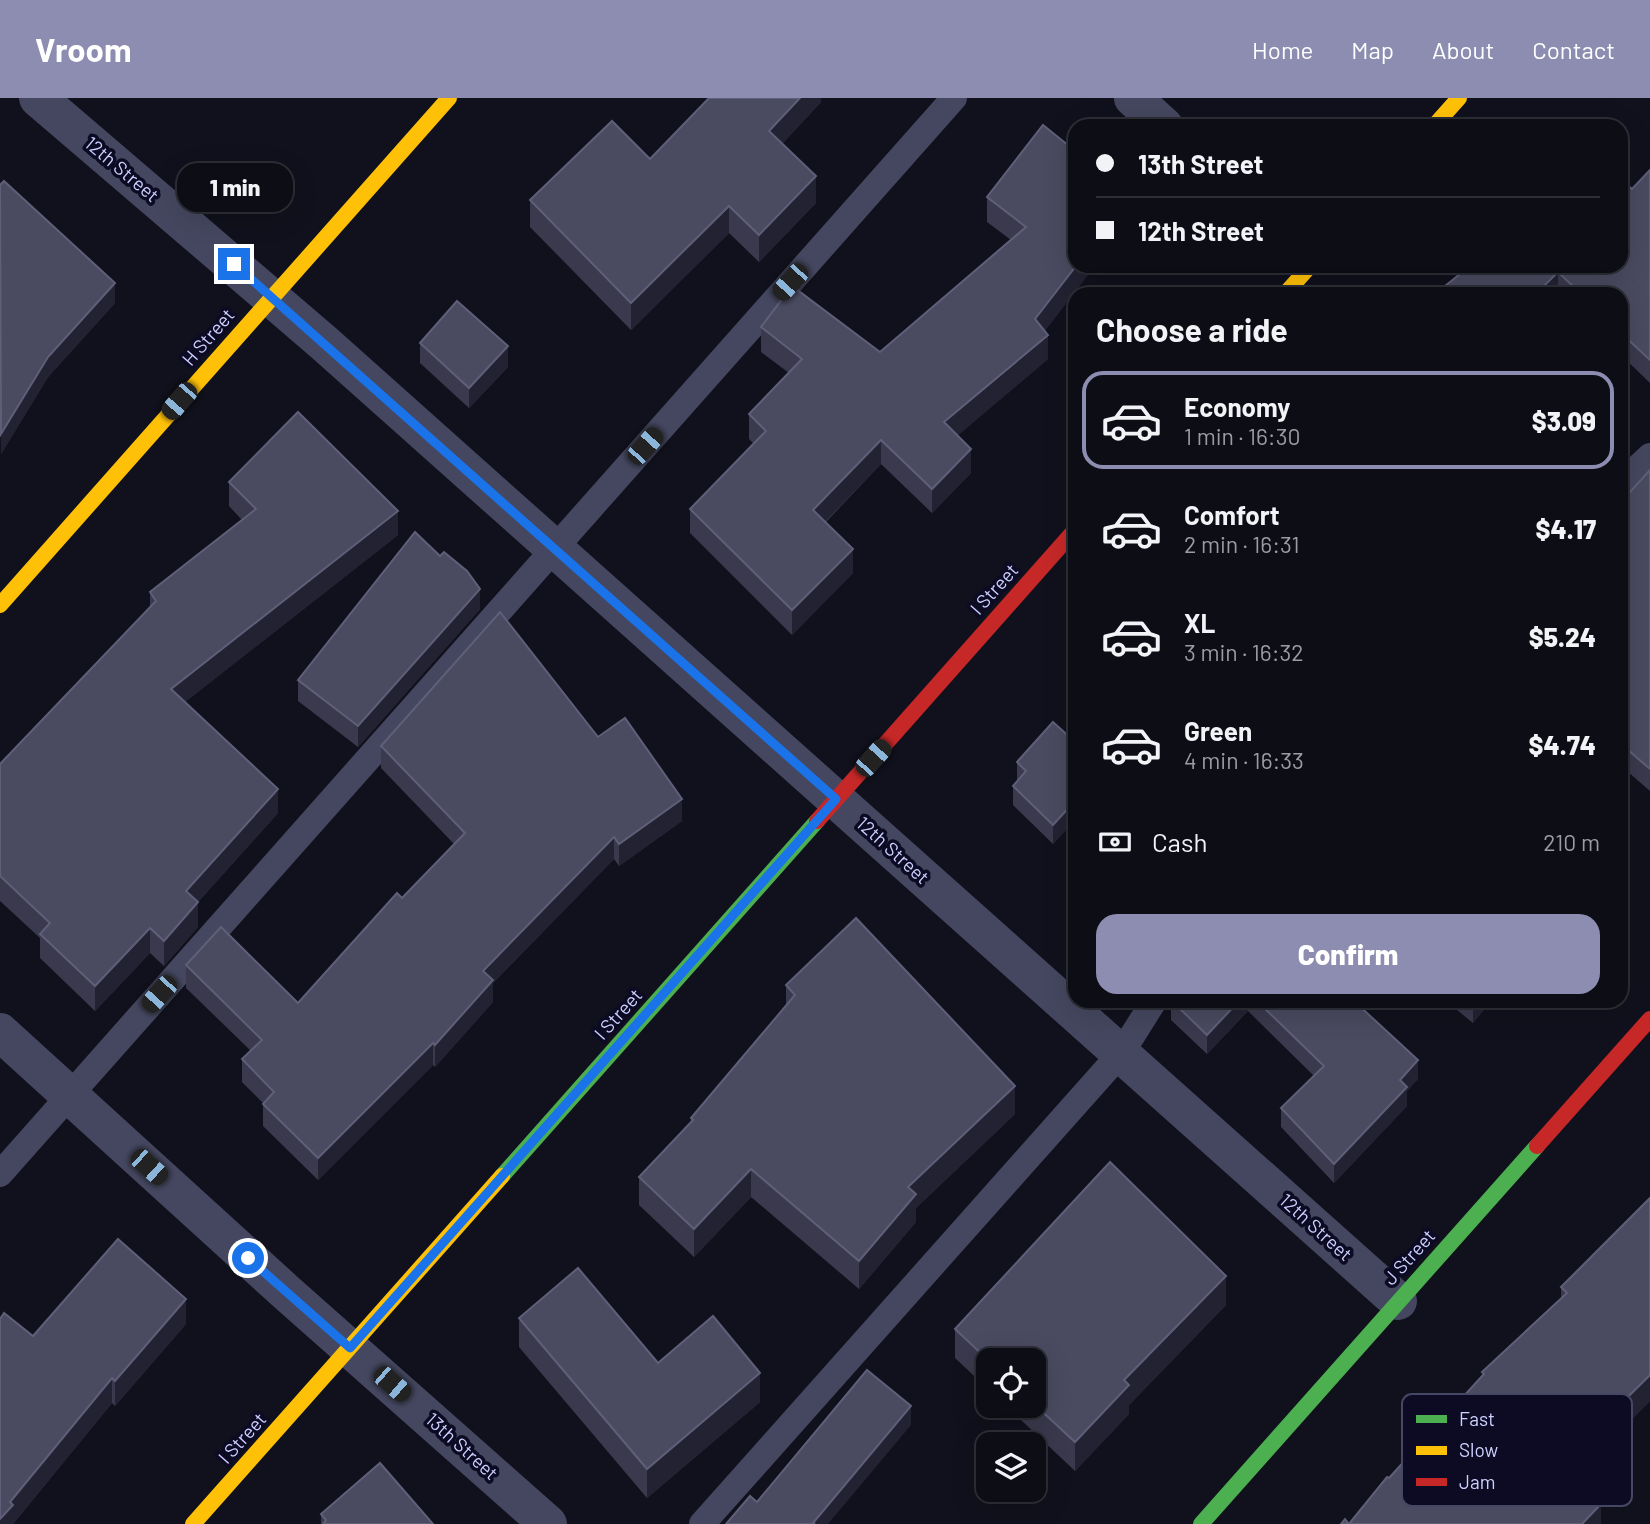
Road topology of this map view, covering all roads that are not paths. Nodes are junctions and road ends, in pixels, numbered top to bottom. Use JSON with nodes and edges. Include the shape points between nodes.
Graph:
{"nodes":[{"id":1,"x":38,"y":98,"type":"edge"},
{"id":2,"x":449,"y":98,"type":"edge"},
{"id":3,"x":954,"y":98,"type":"edge"},
{"id":4,"x":1133,"y":98,"type":"edge"},
{"id":5,"x":1459,"y":98,"type":"edge"},
{"id":6,"x":1156,"y":119,"type":"edge"},
{"id":7,"x":1440,"y":119,"type":"edge"},
{"id":8,"x":1304,"y":273,"type":"edge"},
{"id":9,"x":1291,"y":287,"type":"edge"},
{"id":10,"x":271,"y":297,"type":"junction"},
{"id":11,"x":1650,"y":456,"type":"edge"},
{"id":12,"x":1628,"y":477,"type":"edge"},
{"id":13,"x":1068,"y":538,"type":"edge"},
{"id":14,"x":554,"y":549,"type":"junction"},
{"id":15,"x":5,"y":589,"type":"edge"},
{"id":16,"x":836,"y":799,"type":"junction"},
{"id":17,"x":1068,"y":1004,"type":"edge"},
{"id":18,"x":1072,"y":1008,"type":"edge"},
{"id":19,"x":1150,"y":1008,"type":"edge"},
{"id":20,"x":1650,"y":1019,"type":"edge"},
{"id":21,"x":0,"y":1032,"type":"edge"},
{"id":22,"x":1122,"y":1052,"type":"junction"},
{"id":23,"x":69,"y":1096,"type":"junction"},
{"id":24,"x":0,"y":1174,"type":"edge"},
{"id":25,"x":1398,"y":1301,"type":"junction"},
{"id":26,"x":350,"y":1348,"type":"junction"},
{"id":27,"x":193,"y":1524,"type":"edge"},
{"id":28,"x":548,"y":1524,"type":"edge"},
{"id":29,"x":702,"y":1524,"type":"edge"},
{"id":30,"x":1201,"y":1524,"type":"edge"}],
"edges":[{"from":1,"to":10,"type":"street","name":"12th Street"},
{"from":2,"to":10,"type":"main road","name":"H Street"},
{"from":3,"to":14,"type":"lane"},
{"from":4,"to":6,"type":"street"},
{"from":5,"to":7,"type":"main road"},
{"from":8,"to":9,"type":"main road"},
{"from":10,"to":14,"type":"street","name":"12th Street"},
{"from":10,"to":15,"type":"main road","name":"H Street"},
{"from":11,"to":12,"type":"lane"},
{"from":13,"to":16,"type":"main road","name":"I Street"},
{"from":14,"to":16,"type":"street","name":"12th Street"},
{"from":14,"to":23,"type":"lane"},
{"from":16,"to":17,"type":"street","name":"12th Street"},
{"from":16,"to":26,"type":"main road","name":"I Street"},
{"from":18,"to":22,"type":"street","name":"12th Street"},
{"from":19,"to":22,"type":"lane"},
{"from":20,"to":25,"type":"main road","name":"J Street"},
{"from":21,"to":23,"type":"street","name":"13th Street"},
{"from":22,"to":25,"type":"street","name":"12th Street"},
{"from":22,"to":29,"type":"lane"},
{"from":23,"to":24,"type":"lane"},
{"from":23,"to":26,"type":"street","name":"13th Street"},
{"from":25,"to":30,"type":"main road","name":"J Street"},
{"from":26,"to":27,"type":"main road","name":"I Street"},
{"from":26,"to":28,"type":"street","name":"13th Street"}]}
